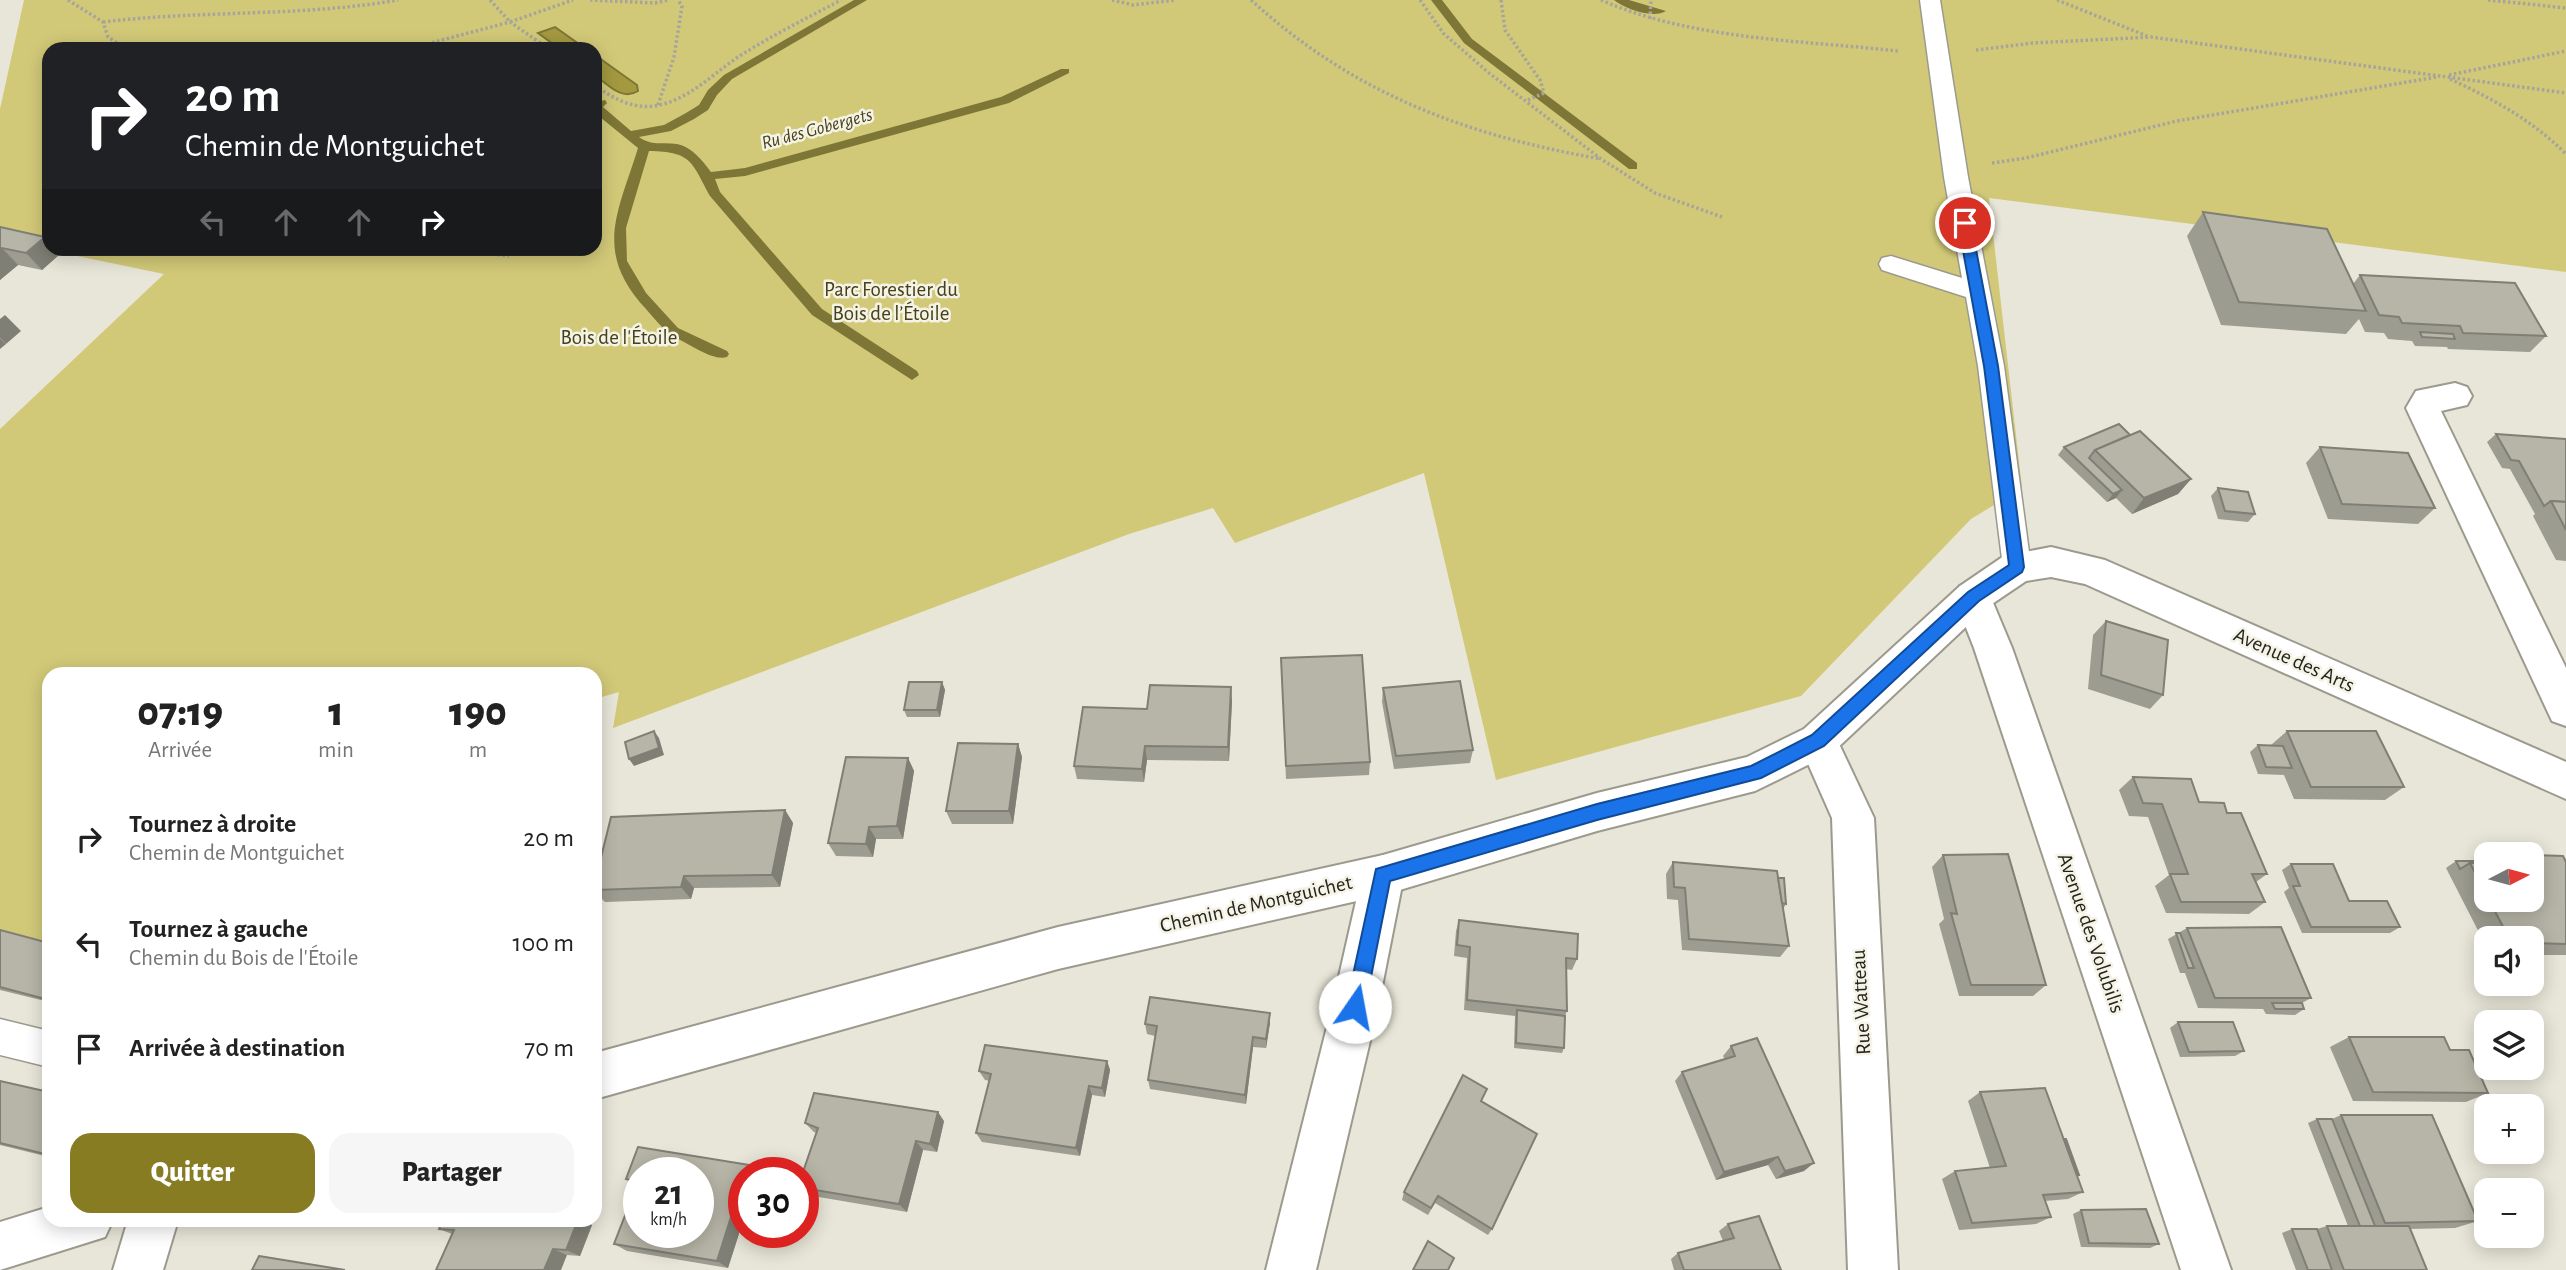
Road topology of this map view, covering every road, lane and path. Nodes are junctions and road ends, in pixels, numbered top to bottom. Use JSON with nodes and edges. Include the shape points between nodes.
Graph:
{"nodes":[{"id":1,"x":68,"y":0,"type":"edge"},
{"id":2,"x":398,"y":0,"type":"edge"},
{"id":3,"x":490,"y":0,"type":"edge"},
{"id":4,"x":573,"y":0,"type":"edge"},
{"id":5,"x":590,"y":0,"type":"edge"},
{"id":6,"x":669,"y":0,"type":"edge"},
{"id":7,"x":678,"y":0,"type":"edge"},
{"id":8,"x":841,"y":0,"type":"edge"},
{"id":9,"x":1112,"y":0,"type":"edge"},
{"id":10,"x":1176,"y":0,"type":"edge"},
{"id":11,"x":1251,"y":0,"type":"edge"},
{"id":12,"x":1420,"y":0,"type":"edge"},
{"id":13,"x":1501,"y":0,"type":"edge"},
{"id":14,"x":1601,"y":0,"type":"edge"},
{"id":15,"x":1651,"y":0,"type":"edge"},
{"id":16,"x":1930,"y":0,"type":"edge"},
{"id":17,"x":2057,"y":0,"type":"edge"},
{"id":18,"x":2488,"y":0,"type":"edge"},
{"id":19,"x":2566,"y":8,"type":"edge"},
{"id":20,"x":1650,"y":19,"type":"junction"},
{"id":21,"x":103,"y":22,"type":"junction"},
{"id":22,"x":510,"y":22,"type":"junction"},
{"id":23,"x":2151,"y":37,"type":"junction"},
{"id":24,"x":116,"y":42,"type":"edge"},
{"id":25,"x":434,"y":42,"type":"edge"},
{"id":26,"x":540,"y":42,"type":"edge"},
{"id":27,"x":2566,"y":51,"type":"edge"},
{"id":28,"x":1938,"y":55,"type":"junction"},
{"id":29,"x":2443,"y":76,"type":"junction"},
{"id":30,"x":602,"y":90,"type":"edge"},
{"id":31,"x":2566,"y":93,"type":"edge"},
{"id":32,"x":1525,"y":101,"type":"junction"},
{"id":33,"x":657,"y":106,"type":"junction"},
{"id":34,"x":2566,"y":154,"type":"edge"},
{"id":35,"x":1601,"y":159,"type":"junction"},
{"id":36,"x":1956,"y":177,"type":"junction"},
{"id":37,"x":1722,"y":217,"type":"dead end"},
{"id":38,"x":1891,"y":264,"type":"dead end"},
{"id":39,"x":1978,"y":292,"type":"junction"},
{"id":40,"x":2455,"y":396,"type":"dead end"},
{"id":41,"x":2017,"y":567,"type":"junction"},
{"id":42,"x":1973,"y":597,"type":"junction"},
{"id":43,"x":2566,"y":709,"type":"edge"},
{"id":44,"x":1818,"y":741,"type":"junction"},
{"id":45,"x":2566,"y":781,"type":"edge"},
{"id":46,"x":1383,"y":875,"type":"junction"},
{"id":47,"x":0,"y":1037,"type":"edge"},
{"id":48,"x":42,"y":1046,"type":"edge"},
{"id":49,"x":602,"y":1074,"type":"edge"},
{"id":50,"x":67,"y":1227,"type":"edge"},
{"id":51,"x":151,"y":1227,"type":"edge"},
{"id":52,"x":0,"y":1248,"type":"edge"},
{"id":53,"x":138,"y":1270,"type":"edge"},
{"id":54,"x":1291,"y":1270,"type":"edge"},
{"id":55,"x":1873,"y":1270,"type":"edge"},
{"id":56,"x":2206,"y":1270,"type":"edge"}],
"edges":[{"from":1,"to":21,"type":"path"},
{"from":2,"to":21,"type":"path"},
{"from":3,"to":22,"type":"path"},
{"from":4,"to":22,"type":"path"},
{"from":5,"to":6,"type":"path"},
{"from":7,"to":33,"type":"path","via":[[682,6],[676,51]]},
{"from":8,"to":33,"type":"path","via":[[744,54],[675,100]]},
{"from":9,"to":10,"type":"path","via":[[1133,5]]},
{"from":11,"to":35,"type":"path","via":[[1330,62],[1381,94],[1507,141]]},
{"from":12,"to":32,"type":"path","via":[[1444,33]]},
{"from":13,"to":32,"type":"path","via":[[1505,30],[1541,80],[1544,93]]},
{"from":14,"to":20,"type":"path"},
{"from":15,"to":20,"type":"path"},
{"from":16,"to":28,"type":"lane"},
{"from":17,"to":23,"type":"path"},
{"from":18,"to":19,"type":"path"},
{"from":20,"to":28,"type":"path","via":[[1688,28]]},
{"from":21,"to":24,"type":"path","via":[[108,37]]},
{"from":22,"to":25,"type":"path"},
{"from":22,"to":26,"type":"path"},
{"from":23,"to":28,"type":"path","via":[[2033,43]]},
{"from":23,"to":29,"type":"path"},
{"from":27,"to":29,"type":"path"},
{"from":28,"to":36,"type":"lane"},
{"from":29,"to":31,"type":"path"},
{"from":29,"to":34,"type":"path","via":[[2485,94],[2542,129]]},
{"from":29,"to":36,"type":"path","via":[[2177,121],[2026,158],[1982,164]]},
{"from":30,"to":33,"type":"path","via":[[615,100]]},
{"from":32,"to":35,"type":"path"},
{"from":35,"to":37,"type":"path","via":[[1655,193]]},
{"from":36,"to":39,"type":"lane"},
{"from":38,"to":39,"type":"lane"},
{"from":39,"to":41,"type":"lane"},
{"from":40,"to":43,"type":"street","via":[[2428,400],[2423,408]]},
{"from":41,"to":42,"type":"street","name":"Chemin de Montguichet"},
{"from":41,"to":45,"type":"street","name":"Avenue des Arts","via":[[2051,562],[2092,571]]},
{"from":42,"to":44,"type":"street","name":"Chemin de Montguichet"},
{"from":42,"to":56,"type":"street","name":"Avenue des Volubilis"},
{"from":44,"to":46,"type":"street","name":"Chemin de Montguichet","via":[[1755,773],[1597,812]]},
{"from":44,"to":55,"type":"street","name":"Rue Watteau","via":[[1853,818]]},
{"from":46,"to":49,"type":"street","name":"Chemin de Montguichet","via":[[1058,948]]},
{"from":46,"to":54,"type":"street"},
{"from":47,"to":48,"type":"lane"},
{"from":50,"to":52,"type":"street"},
{"from":51,"to":53,"type":"street"}]}
